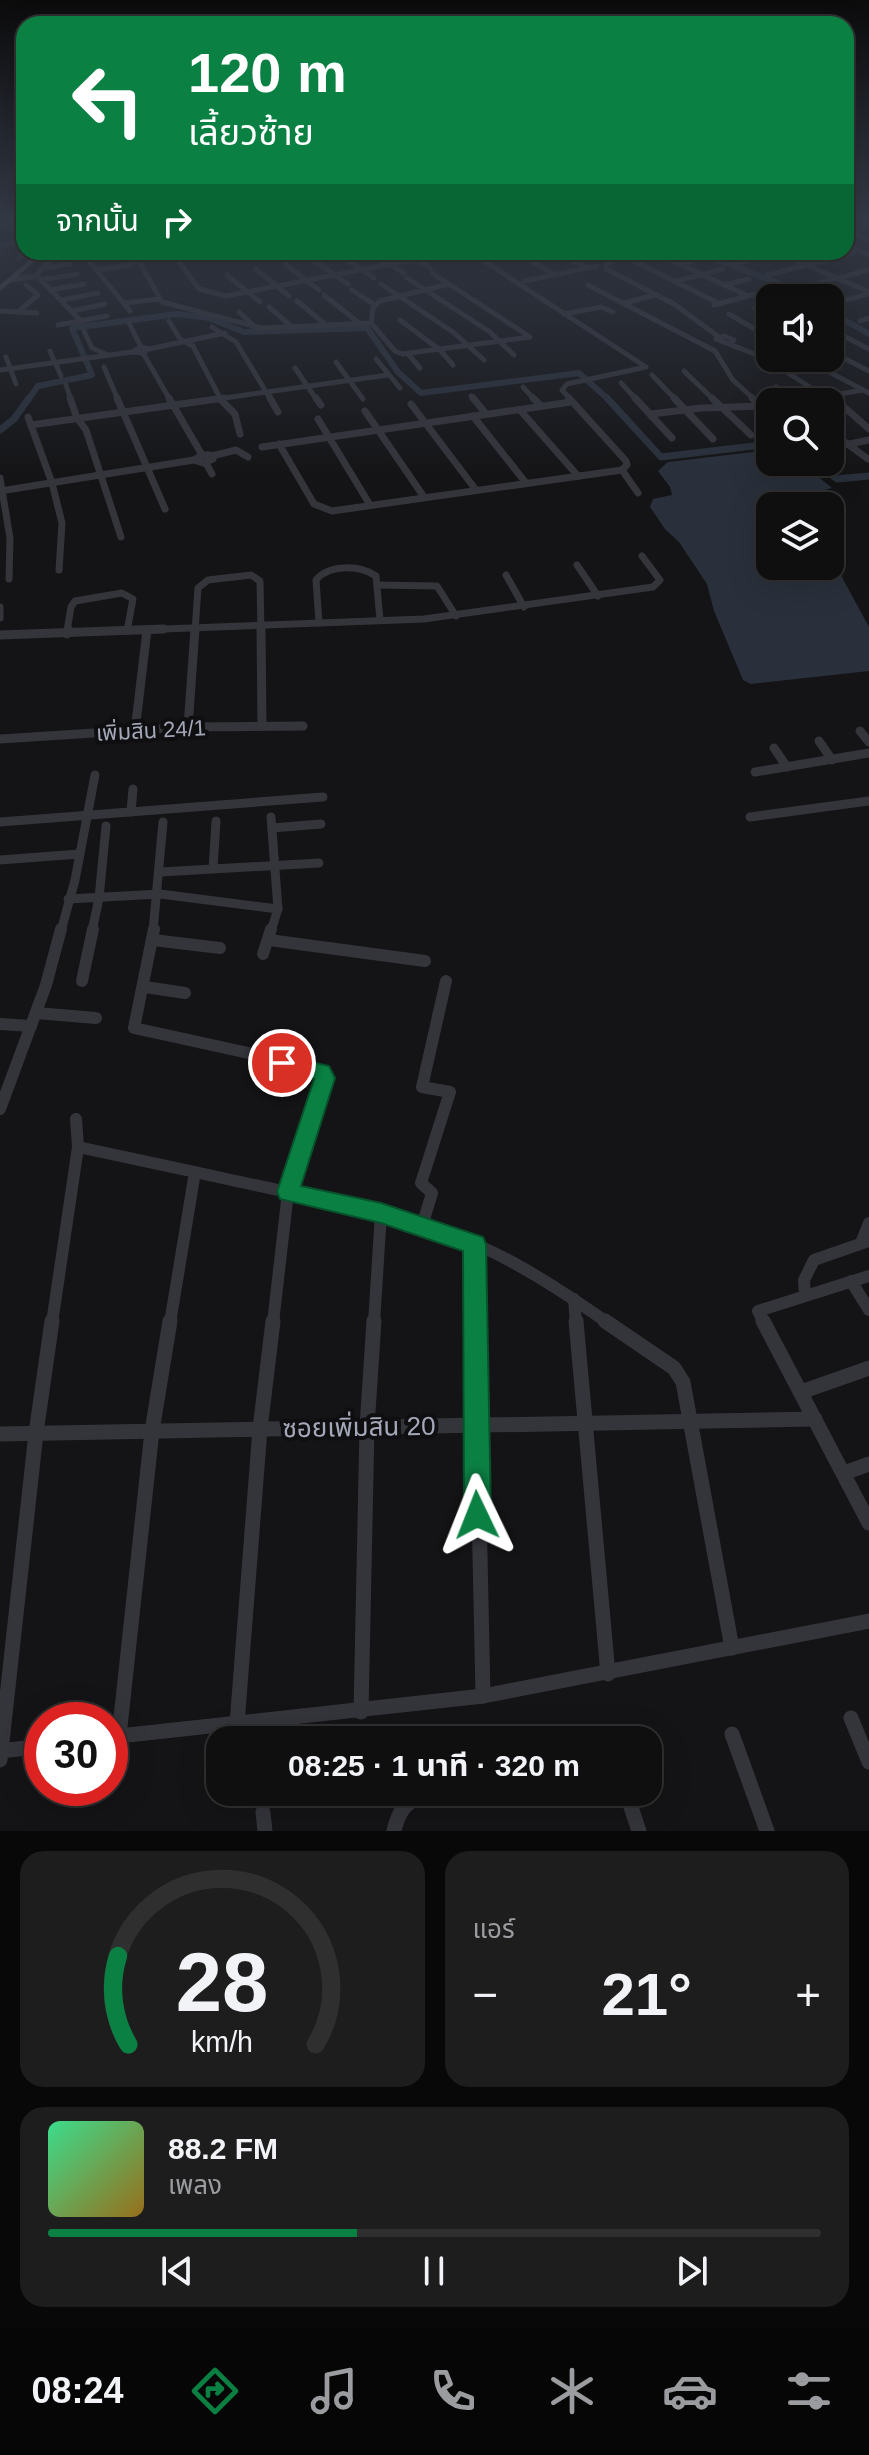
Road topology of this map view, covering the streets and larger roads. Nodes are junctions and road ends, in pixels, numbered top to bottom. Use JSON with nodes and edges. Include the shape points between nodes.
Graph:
{"nodes":[{"id":1,"x":23,"y":307,"type":"edge"},
{"id":2,"x":68,"y":307,"type":"edge"},
{"id":3,"x":89,"y":307,"type":"edge"},
{"id":4,"x":128,"y":307,"type":"edge"},
{"id":5,"x":177,"y":307,"type":"edge"},
{"id":6,"x":269,"y":307,"type":"dead end"},
{"id":7,"x":305,"y":307,"type":"edge"},
{"id":8,"x":339,"y":307,"type":"edge"},
{"id":9,"x":374,"y":307,"type":"edge"},
{"id":10,"x":416,"y":307,"type":"edge"},
{"id":11,"x":451,"y":307,"type":"edge"},
{"id":12,"x":487,"y":307,"type":"edge"},
{"id":13,"x":556,"y":307,"type":"edge"},
{"id":14,"x":596,"y":307,"type":"edge"},
{"id":15,"x":599,"y":307,"type":"edge"},
{"id":16,"x":632,"y":307,"type":"edge"},
{"id":17,"x":681,"y":307,"type":"edge"},
{"id":18,"x":0,"y":311,"type":"edge"},
{"id":19,"x":72,"y":311,"type":"junction"},
{"id":20,"x":130,"y":311,"type":"dead end"},
{"id":21,"x":18,"y":312,"type":"junction"},
{"id":22,"x":239,"y":312,"type":"dead end"},
{"id":23,"x":613,"y":312,"type":"dead end"},
{"id":24,"x":37,"y":313,"type":"dead end"},
{"id":25,"x":564,"y":314,"type":"junction"},
{"id":26,"x":729,"y":314,"type":"dead end"},
{"id":27,"x":107,"y":316,"type":"dead end"},
{"id":28,"x":869,"y":318,"type":"edge"},
{"id":29,"x":400,"y":320,"type":"dead end"},
{"id":30,"x":81,"y":321,"type":"junction"},
{"id":31,"x":169,"y":321,"type":"dead end"},
{"id":32,"x":860,"y":321,"type":"dead end"},
{"id":33,"x":129,"y":323,"type":"dead end"},
{"id":34,"x":359,"y":323,"type":"junction"},
{"id":35,"x":371,"y":323,"type":"junction"},
{"id":36,"x":58,"y":325,"type":"dead end"},
{"id":37,"x":326,"y":325,"type":"junction"},
{"id":38,"x":212,"y":327,"type":"dead end"},
{"id":39,"x":292,"y":327,"type":"junction"},
{"id":40,"x":255,"y":328,"type":"junction"},
{"id":41,"x":756,"y":329,"type":"edge"},
{"id":42,"x":84,"y":331,"type":"dead end"},
{"id":43,"x":225,"y":333,"type":"junction"},
{"id":44,"x":756,"y":333,"type":"edge"},
{"id":45,"x":748,"y":335,"type":"dead end"},
{"id":46,"x":844,"y":336,"type":"edge"},
{"id":47,"x":501,"y":342,"type":"junction"},
{"id":48,"x":186,"y":343,"type":"junction"},
{"id":49,"x":470,"y":346,"type":"junction"},
{"id":50,"x":869,"y":349,"type":"edge"},
{"id":51,"x":144,"y":350,"type":"junction"},
{"id":52,"x":440,"y":350,"type":"junction"},
{"id":53,"x":50,"y":351,"type":"dead end"},
{"id":54,"x":408,"y":354,"type":"junction"},
{"id":55,"x":108,"y":355,"type":"junction"},
{"id":56,"x":514,"y":355,"type":"dead end"},
{"id":57,"x":6,"y":357,"type":"dead end"},
{"id":58,"x":844,"y":358,"type":"edge"},
{"id":59,"x":376,"y":359,"type":"dead end"},
{"id":60,"x":484,"y":360,"type":"dead end"},
{"id":61,"x":56,"y":362,"type":"junction"},
{"id":62,"x":336,"y":362,"type":"dead end"},
{"id":63,"x":453,"y":365,"type":"dead end"},
{"id":64,"x":104,"y":367,"type":"dead end"},
{"id":65,"x":10,"y":368,"type":"junction"},
{"id":66,"x":295,"y":368,"type":"dead end"},
{"id":67,"x":420,"y":368,"type":"dead end"},
{"id":68,"x":0,"y":370,"type":"edge"},
{"id":69,"x":684,"y":371,"type":"dead end"},
{"id":70,"x":869,"y":371,"type":"edge"},
{"id":71,"x":831,"y":372,"type":"edge"},
{"id":72,"x":388,"y":375,"type":"junction"},
{"id":73,"x":652,"y":375,"type":"dead end"},
{"id":74,"x":61,"y":376,"type":"dead end"},
{"id":75,"x":349,"y":380,"type":"junction"},
{"id":76,"x":621,"y":383,"type":"dead end"},
{"id":77,"x":16,"y":384,"type":"dead end"},
{"id":78,"x":66,"y":385,"type":"dead end"},
{"id":79,"x":308,"y":386,"type":"junction"},
{"id":80,"x":523,"y":387,"type":"dead end"},
{"id":81,"x":400,"y":388,"type":"dead end"},
{"id":82,"x":808,"y":388,"type":"edge"},
{"id":83,"x":867,"y":390,"type":"edge"},
{"id":84,"x":265,"y":392,"type":"junction"},
{"id":85,"x":844,"y":395,"type":"edge"},
{"id":86,"x":471,"y":396,"type":"dead end"},
{"id":87,"x":219,"y":398,"type":"junction"},
{"id":88,"x":756,"y":398,"type":"edge"},
{"id":89,"x":363,"y":399,"type":"dead end"},
{"id":90,"x":571,"y":402,"type":"junction"},
{"id":91,"x":411,"y":404,"type":"dead end"},
{"id":92,"x":171,"y":405,"type":"junction"},
{"id":93,"x":321,"y":405,"type":"dead end"},
{"id":94,"x":541,"y":406,"type":"junction"},
{"id":95,"x":844,"y":406,"type":"edge"},
{"id":96,"x":756,"y":407,"type":"edge"},
{"id":97,"x":724,"y":409,"type":"junction"},
{"id":98,"x":520,"y":410,"type":"junction"},
{"id":99,"x":684,"y":410,"type":"junction"},
{"id":100,"x":121,"y":411,"type":"junction"},
{"id":101,"x":365,"y":411,"type":"dead end"},
{"id":102,"x":278,"y":412,"type":"dead end"},
{"id":103,"x":486,"y":414,"type":"junction"},
{"id":104,"x":651,"y":414,"type":"junction"},
{"id":105,"x":473,"y":416,"type":"junction"},
{"id":106,"x":77,"y":418,"type":"junction"},
{"id":107,"x":318,"y":419,"type":"dead end"},
{"id":108,"x":425,"y":423,"type":"junction"},
{"id":109,"x":869,"y":429,"type":"edge"},
{"id":110,"x":377,"y":430,"type":"junction"},
{"id":111,"x":240,"y":434,"type":"dead end"},
{"id":112,"x":751,"y":435,"type":"dead end"},
{"id":113,"x":329,"y":437,"type":"junction"},
{"id":114,"x":672,"y":438,"type":"dead end"},
{"id":115,"x":713,"y":439,"type":"dead end"},
{"id":116,"x":869,"y":440,"type":"edge"},
{"id":117,"x":844,"y":443,"type":"edge"},
{"id":118,"x":279,"y":444,"type":"junction"},
{"id":119,"x":847,"y":445,"type":"junction"},
{"id":120,"x":844,"y":446,"type":"edge"},
{"id":121,"x":262,"y":447,"type":"dead end"},
{"id":122,"x":202,"y":455,"type":"junction"},
{"id":123,"x":248,"y":457,"type":"dead end"},
{"id":124,"x":868,"y":459,"type":"edge"},
{"id":125,"x":194,"y":460,"type":"junction"},
{"id":126,"x":209,"y":460,"type":"junction"},
{"id":127,"x":150,"y":468,"type":"junction"},
{"id":128,"x":622,"y":470,"type":"junction"},
{"id":129,"x":212,"y":474,"type":"dead end"},
{"id":130,"x":100,"y":475,"type":"junction"},
{"id":131,"x":578,"y":476,"type":"junction"},
{"id":132,"x":0,"y":478,"type":"edge"},
{"id":133,"x":52,"y":483,"type":"junction"},
{"id":134,"x":526,"y":483,"type":"junction"},
{"id":135,"x":476,"y":490,"type":"junction"},
{"id":136,"x":1,"y":491,"type":"edge"},
{"id":137,"x":638,"y":493,"type":"dead end"},
{"id":138,"x":424,"y":497,"type":"junction"},
{"id":139,"x":370,"y":505,"type":"junction"},
{"id":140,"x":165,"y":509,"type":"dead end"},
{"id":141,"x":121,"y":537,"type":"dead end"},
{"id":142,"x":642,"y":556,"type":"dead end"},
{"id":143,"x":577,"y":565,"type":"dead end"},
{"id":144,"x":59,"y":570,"type":"dead end"},
{"id":145,"x":506,"y":575,"type":"dead end"},
{"id":146,"x":9,"y":579,"type":"dead end"},
{"id":147,"x":377,"y":585,"type":"junction"},
{"id":148,"x":598,"y":596,"type":"junction"},
{"id":149,"x":0,"y":607,"type":"edge"},
{"id":150,"x":524,"y":607,"type":"junction"},
{"id":151,"x":456,"y":616,"type":"junction"},
{"id":152,"x":0,"y":618,"type":"edge"},
{"id":153,"x":380,"y":620,"type":"junction"},
{"id":154,"x":319,"y":623,"type":"junction"},
{"id":155,"x":260,"y":625,"type":"junction"},
{"id":156,"x":194,"y":628,"type":"junction"},
{"id":157,"x":147,"y":630,"type":"junction"},
{"id":158,"x":127,"y":631,"type":"junction"},
{"id":159,"x":67,"y":634,"type":"junction"},
{"id":160,"x":0,"y":635,"type":"edge"},
{"id":161,"x":262,"y":726,"type":"junction"},
{"id":162,"x":303,"y":726,"type":"dead end"},
{"id":163,"x":188,"y":727,"type":"junction"},
{"id":164,"x":135,"y":731,"type":"junction"},
{"id":165,"x":860,"y":731,"type":"dead end"},
{"id":166,"x":0,"y":739,"type":"edge"},
{"id":167,"x":819,"y":741,"type":"dead end"},
{"id":168,"x":869,"y":742,"type":"edge"},
{"id":169,"x":774,"y":748,"type":"dead end"},
{"id":170,"x":869,"y":753,"type":"edge"},
{"id":171,"x":832,"y":760,"type":"junction"},
{"id":172,"x":787,"y":767,"type":"junction"},
{"id":173,"x":755,"y":772,"type":"dead end"},
{"id":174,"x":95,"y":775,"type":"dead end"},
{"id":175,"x":133,"y":789,"type":"dead end"},
{"id":176,"x":323,"y":797,"type":"dead end"},
{"id":177,"x":869,"y":801,"type":"edge"},
{"id":178,"x":131,"y":812,"type":"junction"},
{"id":179,"x":87,"y":815,"type":"junction"},
{"id":180,"x":750,"y":817,"type":"dead end"},
{"id":181,"x":216,"y":821,"type":"dead end"},
{"id":182,"x":0,"y":822,"type":"edge"},
{"id":183,"x":163,"y":822,"type":"dead end"},
{"id":184,"x":321,"y":824,"type":"dead end"},
{"id":185,"x":106,"y":826,"type":"dead end"},
{"id":186,"x":79,"y":854,"type":"junction"},
{"id":187,"x":0,"y":860,"type":"edge"},
{"id":188,"x":319,"y":863,"type":"dead end"},
{"id":189,"x":275,"y":865,"type":"junction"},
{"id":190,"x":213,"y":869,"type":"junction"},
{"id":191,"x":161,"y":872,"type":"junction"},
{"id":192,"x":160,"y":894,"type":"junction"},
{"id":193,"x":99,"y":898,"type":"junction"},
{"id":194,"x":68,"y":899,"type":"junction"},
{"id":195,"x":278,"y":909,"type":"junction"},
{"id":196,"x":153,"y":940,"type":"junction"},
{"id":197,"x":269,"y":940,"type":"junction"},
{"id":198,"x":220,"y":948,"type":"dead end"},
{"id":199,"x":263,"y":954,"type":"dead end"},
{"id":200,"x":425,"y":961,"type":"dead end"},
{"id":201,"x":82,"y":981,"type":"dead end"},
{"id":202,"x":446,"y":981,"type":"dead end"},
{"id":203,"x":145,"y":987,"type":"junction"},
{"id":204,"x":185,"y":993,"type":"dead end"},
{"id":205,"x":36,"y":1013,"type":"junction"},
{"id":206,"x":96,"y":1018,"type":"dead end"},
{"id":207,"x":0,"y":1024,"type":"edge"},
{"id":208,"x":31,"y":1026,"type":"junction"},
{"id":209,"x":253,"y":1054,"type":"dead end"},
{"id":210,"x":282,"y":1063,"type":"dead end"},
{"id":211,"x":0,"y":1109,"type":"edge"},
{"id":212,"x":76,"y":1119,"type":"dead end"},
{"id":213,"x":78,"y":1147,"type":"junction"},
{"id":214,"x":195,"y":1172,"type":"junction"},
{"id":215,"x":288,"y":1192,"type":"junction"},
{"id":216,"x":381,"y":1213,"type":"junction"},
{"id":217,"x":869,"y":1223,"type":"edge"},
{"id":218,"x":422,"y":1226,"type":"junction"},
{"id":219,"x":865,"y":1242,"type":"edge"},
{"id":220,"x":475,"y":1244,"type":"junction"},
{"id":221,"x":869,"y":1276,"type":"edge"},
{"id":222,"x":851,"y":1281,"type":"junction"},
{"id":223,"x":805,"y":1295,"type":"junction"},
{"id":224,"x":574,"y":1299,"type":"junction"},
{"id":225,"x":869,"y":1310,"type":"edge"},
{"id":226,"x":869,"y":1368,"type":"edge"},
{"id":227,"x":801,"y":1392,"type":"junction"},
{"id":228,"x":815,"y":1419,"type":"junction"},
{"id":229,"x":691,"y":1421,"type":"junction"},
{"id":230,"x":584,"y":1423,"type":"junction"},
{"id":231,"x":475,"y":1425,"type":"junction"},
{"id":232,"x":367,"y":1427,"type":"junction"},
{"id":233,"x":260,"y":1429,"type":"junction"},
{"id":234,"x":152,"y":1431,"type":"junction"},
{"id":235,"x":36,"y":1433,"type":"junction"},
{"id":236,"x":0,"y":1434,"type":"edge"},
{"id":237,"x":869,"y":1464,"type":"edge"},
{"id":238,"x":844,"y":1473,"type":"junction"},
{"id":239,"x":869,"y":1523,"type":"edge"},
{"id":240,"x":869,"y":1621,"type":"edge"},
{"id":241,"x":732,"y":1648,"type":"junction"},
{"id":242,"x":608,"y":1674,"type":"junction"},
{"id":243,"x":483,"y":1696,"type":"junction"},
{"id":244,"x":118,"y":1702,"type":"edge"},
{"id":245,"x":361,"y":1712,"type":"junction"},
{"id":246,"x":851,"y":1718,"type":"dead end"},
{"id":247,"x":237,"y":1724,"type":"junction"},
{"id":248,"x":732,"y":1734,"type":"dead end"},
{"id":249,"x":128,"y":1736,"type":"edge"},
{"id":250,"x":24,"y":1748,"type":"edge"},
{"id":251,"x":1,"y":1751,"type":"edge"},
{"id":252,"x":0,"y":1760,"type":"edge"},
{"id":253,"x":869,"y":1762,"type":"edge"},
{"id":254,"x":402,"y":1806,"type":"edge"},
{"id":255,"x":631,"y":1806,"type":"edge"},
{"id":256,"x":263,"y":1812,"type":"dead end"},
{"id":257,"x":265,"y":1831,"type":"edge"},
{"id":258,"x":394,"y":1831,"type":"edge"},
{"id":259,"x":639,"y":1831,"type":"edge"},
{"id":260,"x":767,"y":1831,"type":"edge"}],
"edges":[{"from":1,"to":21,"type":"street"},
{"from":2,"to":19,"type":"street"},
{"from":3,"to":19,"type":"street"},
{"from":4,"to":20,"type":"street"},
{"from":5,"to":40,"type":"street"},
{"from":6,"to":39,"type":"street"},
{"from":7,"to":37,"type":"street"},
{"from":8,"to":34,"type":"street"},
{"from":9,"to":35,"type":"street"},
{"from":10,"to":49,"type":"street"},
{"from":11,"to":47,"type":"street"},
{"from":12,"to":47,"type":"street","via":[[531,336]]},
{"from":13,"to":25,"type":"street"},
{"from":14,"to":25,"type":"street"},
{"from":15,"to":23,"type":"street"},
{"from":16,"to":88,"type":"street","via":[[715,351],[733,380]]},
{"from":17,"to":82,"type":"street","via":[[720,342],[733,340]]},
{"from":18,"to":21,"type":"street"},
{"from":19,"to":30,"type":"street"},
{"from":21,"to":24,"type":"street"},
{"from":22,"to":40,"type":"street"},
{"from":25,"to":90,"type":"street","via":[[647,369],[563,386]]},
{"from":26,"to":41,"type":"street"},
{"from":27,"to":30,"type":"street"},
{"from":28,"to":32,"type":"street"},
{"from":29,"to":52,"type":"street"},
{"from":30,"to":36,"type":"street"},
{"from":31,"to":48,"type":"street"},
{"from":33,"to":51,"type":"street"},
{"from":34,"to":35,"type":"street"},
{"from":34,"to":37,"type":"street"},
{"from":35,"to":54,"type":"street","via":[[395,351]]},
{"from":37,"to":39,"type":"street"},
{"from":38,"to":43,"type":"street"},
{"from":39,"to":40,"type":"street"},
{"from":42,"to":55,"type":"street","via":[[92,348]]},
{"from":43,"to":48,"type":"street"},
{"from":43,"to":84,"type":"street","via":[[236,342]]},
{"from":44,"to":45,"type":"street"},
{"from":46,"to":50,"type":"street"},
{"from":47,"to":49,"type":"street"},
{"from":47,"to":56,"type":"street"},
{"from":48,"to":51,"type":"street"},
{"from":48,"to":87,"type":"street","via":[[193,346]]},
{"from":49,"to":52,"type":"street"},
{"from":49,"to":60,"type":"street"},
{"from":51,"to":55,"type":"street"},
{"from":51,"to":92,"type":"street"},
{"from":52,"to":54,"type":"street"},
{"from":52,"to":63,"type":"street"},
{"from":53,"to":61,"type":"street"},
{"from":54,"to":67,"type":"street"},
{"from":55,"to":61,"type":"street"},
{"from":57,"to":65,"type":"street"},
{"from":58,"to":70,"type":"street"},
{"from":59,"to":72,"type":"street"},
{"from":61,"to":65,"type":"street"},
{"from":61,"to":74,"type":"street"},
{"from":62,"to":75,"type":"street"},
{"from":64,"to":100,"type":"street"},
{"from":65,"to":68,"type":"street"},
{"from":65,"to":77,"type":"street"},
{"from":66,"to":79,"type":"street"},
{"from":69,"to":97,"type":"street"},
{"from":71,"to":83,"type":"street"},
{"from":72,"to":75,"type":"street"},
{"from":72,"to":81,"type":"street"},
{"from":73,"to":99,"type":"street"},
{"from":75,"to":79,"type":"street"},
{"from":75,"to":89,"type":"street"},
{"from":76,"to":104,"type":"street"},
{"from":78,"to":106,"type":"street"},
{"from":79,"to":84,"type":"street"},
{"from":79,"to":93,"type":"street"},
{"from":80,"to":94,"type":"street"},
{"from":83,"to":85,"type":"street"},
{"from":84,"to":87,"type":"street"},
{"from":84,"to":102,"type":"street"},
{"from":86,"to":103,"type":"street"},
{"from":87,"to":92,"type":"street"},
{"from":87,"to":111,"type":"street","via":[[235,414]]},
{"from":90,"to":94,"type":"street"},
{"from":90,"to":128,"type":"street","via":[[626,461]]},
{"from":91,"to":108,"type":"street"},
{"from":92,"to":100,"type":"street"},
{"from":92,"to":122,"type":"street"},
{"from":94,"to":98,"type":"street"},
{"from":95,"to":109,"type":"street"},
{"from":96,"to":97,"type":"street"},
{"from":97,"to":99,"type":"street"},
{"from":97,"to":112,"type":"street"},
{"from":98,"to":103,"type":"street"},
{"from":98,"to":131,"type":"street"},
{"from":99,"to":104,"type":"street"},
{"from":99,"to":115,"type":"street"},
{"from":100,"to":106,"type":"street"},
{"from":100,"to":127,"type":"street"},
{"from":101,"to":110,"type":"street"},
{"from":103,"to":105,"type":"street"},
{"from":104,"to":114,"type":"street"},
{"from":105,"to":108,"type":"street"},
{"from":105,"to":134,"type":"street"},
{"from":106,"to":130,"type":"street"},
{"from":106,"to":133,"type":"street","via":[[29,421]]},
{"from":107,"to":113,"type":"street"},
{"from":108,"to":110,"type":"street"},
{"from":108,"to":135,"type":"street"},
{"from":110,"to":113,"type":"street"},
{"from":110,"to":138,"type":"street"},
{"from":113,"to":118,"type":"street"},
{"from":113,"to":139,"type":"street"},
{"from":116,"to":119,"type":"street"},
{"from":117,"to":119,"type":"street"},
{"from":118,"to":121,"type":"street"},
{"from":118,"to":139,"type":"street","via":[[319,508]]},
{"from":119,"to":120,"type":"street"},
{"from":119,"to":124,"type":"street"},
{"from":122,"to":125,"type":"street"},
{"from":122,"to":126,"type":"street"},
{"from":123,"to":126,"type":"street","via":[[236,450]]},
{"from":125,"to":126,"type":"street"},
{"from":125,"to":127,"type":"street"},
{"from":126,"to":129,"type":"street"},
{"from":127,"to":130,"type":"street"},
{"from":127,"to":140,"type":"street"},
{"from":128,"to":131,"type":"street"},
{"from":128,"to":137,"type":"street"},
{"from":130,"to":133,"type":"street"},
{"from":130,"to":141,"type":"street"},
{"from":131,"to":134,"type":"street"},
{"from":132,"to":136,"type":"street"},
{"from":133,"to":136,"type":"street"},
{"from":133,"to":144,"type":"street","via":[[62,523]]},
{"from":134,"to":135,"type":"street"},
{"from":135,"to":138,"type":"street"},
{"from":136,"to":146,"type":"street","via":[[10,538]]},
{"from":138,"to":139,"type":"street"},
{"from":142,"to":148,"type":"street","via":[[659,584]]},
{"from":143,"to":148,"type":"street"},
{"from":145,"to":150,"type":"street"},
{"from":147,"to":151,"type":"street","via":[[437,586]]},
{"from":147,"to":153,"type":"street"},
{"from":147,"to":154,"type":"street","via":[[376,576],[366,569],[319,575]]},
{"from":148,"to":150,"type":"street"},
{"from":149,"to":152,"type":"street"},
{"from":150,"to":151,"type":"street"},
{"from":151,"to":153,"type":"street"},
{"from":153,"to":154,"type":"street"},
{"from":154,"to":155,"type":"street"},
{"from":155,"to":156,"type":"street"},
{"from":155,"to":156,"type":"street","via":[[260,581],[251,575],[201,583]]},
{"from":155,"to":161,"type":"street"},
{"from":156,"to":157,"type":"street"},
{"from":156,"to":163,"type":"street"},
{"from":157,"to":158,"type":"street"},
{"from":157,"to":164,"type":"street"},
{"from":158,"to":159,"type":"street"},
{"from":158,"to":159,"type":"street","via":[[133,599],[122,593],[75,601]]},
{"from":159,"to":160,"type":"street"},
{"from":161,"to":162,"type":"street","name":"เพิ่มสิน 24/1"},
{"from":161,"to":163,"type":"street","name":"เพิ่มสิน 24/1"},
{"from":163,"to":164,"type":"street","name":"เพิ่มสิน 24/1"},
{"from":164,"to":166,"type":"street","name":"เพิ่มสิน 24/1"},
{"from":165,"to":168,"type":"street"},
{"from":167,"to":171,"type":"street"},
{"from":169,"to":172,"type":"street"},
{"from":170,"to":171,"type":"street"},
{"from":171,"to":172,"type":"street"},
{"from":172,"to":173,"type":"street"},
{"from":174,"to":179,"type":"street"},
{"from":175,"to":178,"type":"street"},
{"from":176,"to":178,"type":"street"},
{"from":177,"to":180,"type":"street"},
{"from":178,"to":179,"type":"street"},
{"from":179,"to":182,"type":"street"},
{"from":179,"to":186,"type":"street"},
{"from":181,"to":190,"type":"street"},
{"from":183,"to":191,"type":"street"},
{"from":184,"to":189,"type":"street","via":[[272,822]]},
{"from":185,"to":193,"type":"street"},
{"from":186,"to":187,"type":"street"},
{"from":186,"to":194,"type":"street"},
{"from":188,"to":189,"type":"street"},
{"from":189,"to":190,"type":"street"},
{"from":189,"to":195,"type":"street"},
{"from":190,"to":191,"type":"street"},
{"from":191,"to":192,"type":"street"},
{"from":192,"to":193,"type":"street"},
{"from":192,"to":195,"type":"street"},
{"from":192,"to":196,"type":"street"},
{"from":193,"to":194,"type":"street"},
{"from":193,"to":201,"type":"street"},
{"from":194,"to":205,"type":"street"},
{"from":195,"to":197,"type":"street"},
{"from":196,"to":198,"type":"street"},
{"from":196,"to":203,"type":"street"},
{"from":197,"to":199,"type":"street"},
{"from":197,"to":200,"type":"street"},
{"from":202,"to":218,"type":"street","via":[[422,1087],[450,1092],[421,1183],[432,1193]]},
{"from":203,"to":204,"type":"street"},
{"from":203,"to":209,"type":"street","via":[[134,1028]]},
{"from":205,"to":206,"type":"street"},
{"from":205,"to":208,"type":"street"},
{"from":207,"to":208,"type":"street"},
{"from":208,"to":211,"type":"street"},
{"from":210,"to":215,"type":"street","via":[[322,1072],[325,1078]]},
{"from":212,"to":213,"type":"street"},
{"from":213,"to":214,"type":"street"},
{"from":213,"to":235,"type":"street"},
{"from":214,"to":215,"type":"street"},
{"from":214,"to":234,"type":"street"},
{"from":215,"to":216,"type":"street"},
{"from":215,"to":233,"type":"street"},
{"from":216,"to":218,"type":"street"},
{"from":216,"to":232,"type":"street"},
{"from":217,"to":219,"type":"street"},
{"from":218,"to":220,"type":"street"},
{"from":219,"to":223,"type":"street","via":[[814,1260],[804,1280]]},
{"from":220,"to":224,"type":"street"},
{"from":220,"to":231,"type":"street"},
{"from":221,"to":222,"type":"street"},
{"from":222,"to":223,"type":"street"},
{"from":222,"to":225,"type":"street"},
{"from":223,"to":227,"type":"street","via":[[758,1311]]},
{"from":224,"to":229,"type":"street","via":[[680,1374]]},
{"from":224,"to":230,"type":"street"},
{"from":226,"to":227,"type":"street"},
{"from":227,"to":228,"type":"street"},
{"from":228,"to":229,"type":"street","name":"ซอยเพิ่มสิน 20"},
{"from":228,"to":238,"type":"street"},
{"from":229,"to":230,"type":"street","name":"ซอยเพิ่มสิน 20"},
{"from":229,"to":241,"type":"street"},
{"from":230,"to":231,"type":"street","name":"ซอยเพิ่มสิน 20"},
{"from":230,"to":242,"type":"street"},
{"from":231,"to":232,"type":"street","name":"ซอยเพิ่มสิน 20"},
{"from":231,"to":243,"type":"street"},
{"from":232,"to":233,"type":"street","name":"ซอยเพิ่มสิน 20"},
{"from":232,"to":245,"type":"street"},
{"from":233,"to":234,"type":"street","name":"ซอยเพิ่มสิน 20"},
{"from":233,"to":247,"type":"street"},
{"from":234,"to":235,"type":"street","name":"ซอยเพิ่มสิน 20"},
{"from":234,"to":244,"type":"street"},
{"from":235,"to":236,"type":"street","name":"ซอยเพิ่มสิน 20"},
{"from":235,"to":251,"type":"street"},
{"from":237,"to":238,"type":"street"},
{"from":238,"to":239,"type":"street"},
{"from":240,"to":241,"type":"street"},
{"from":241,"to":242,"type":"street"},
{"from":242,"to":243,"type":"street"},
{"from":243,"to":245,"type":"street"},
{"from":245,"to":247,"type":"street"},
{"from":246,"to":253,"type":"street"},
{"from":247,"to":249,"type":"street"},
{"from":248,"to":260,"type":"street"},
{"from":250,"to":251,"type":"street"},
{"from":251,"to":252,"type":"street"},
{"from":254,"to":258,"type":"street"},
{"from":255,"to":259,"type":"street"},
{"from":256,"to":257,"type":"street"}]}
